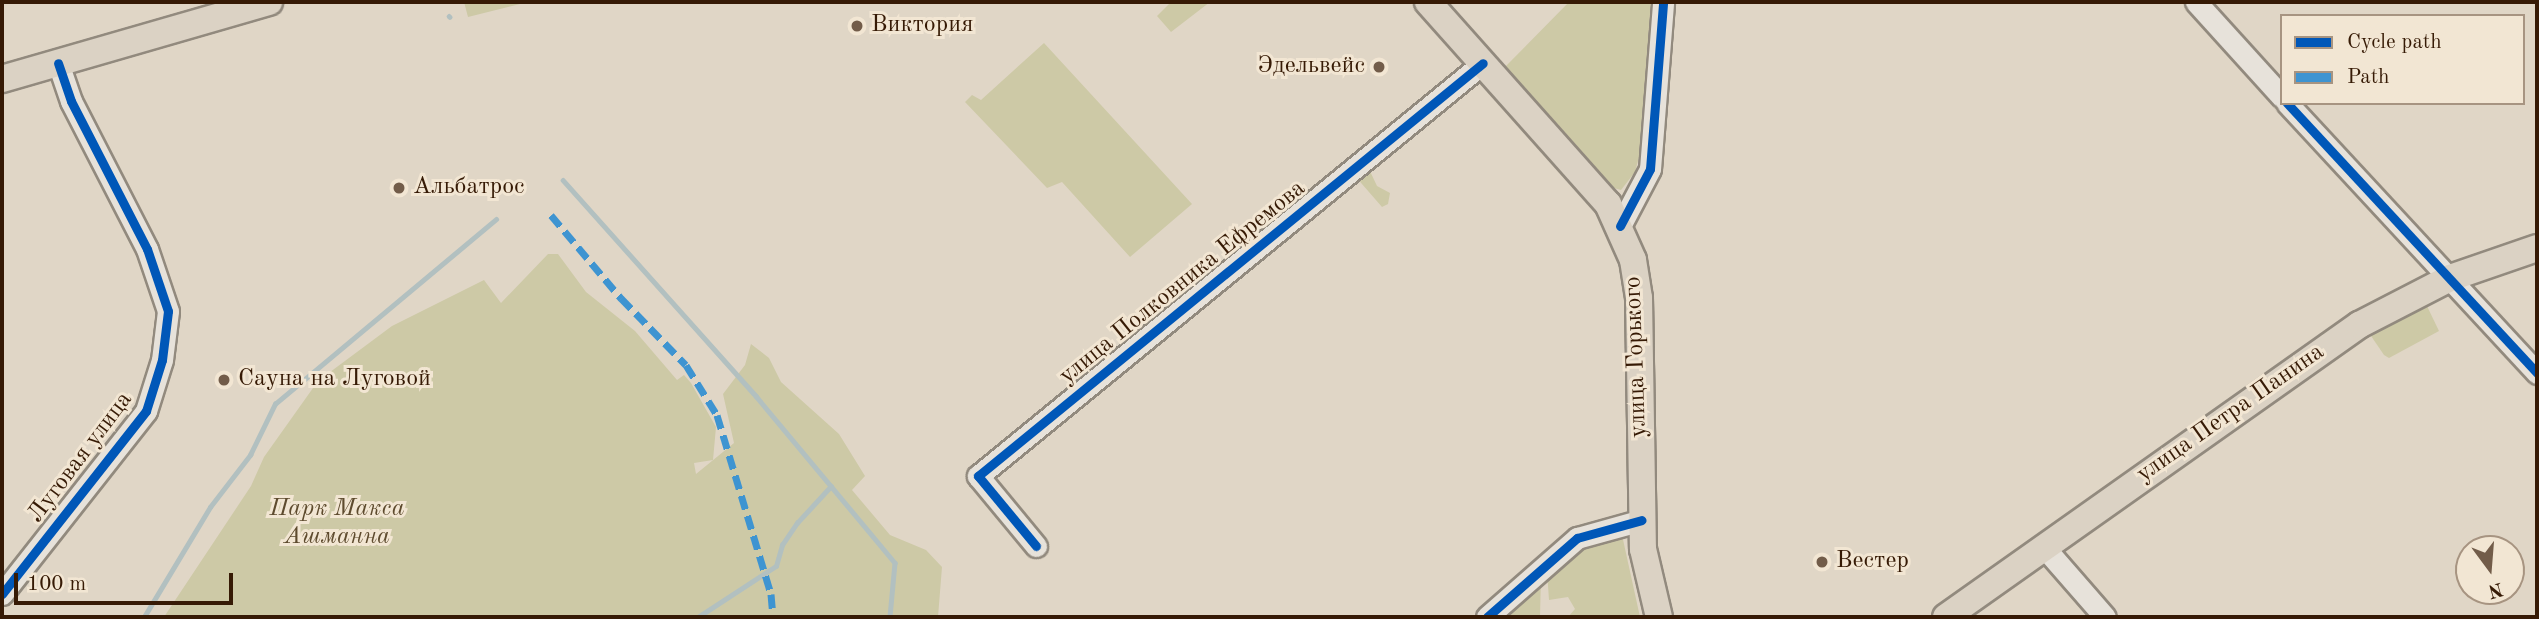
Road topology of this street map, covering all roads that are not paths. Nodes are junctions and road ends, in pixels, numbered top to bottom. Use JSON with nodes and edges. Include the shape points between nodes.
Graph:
{"nodes":[{"id":1,"x":269,"y":2,"type":"edge"},
{"id":2,"x":1428,"y":2,"type":"edge"},
{"id":3,"x":1663,"y":2,"type":"edge"},
{"id":4,"x":2196,"y":2,"type":"edge"},
{"id":5,"x":58,"y":63,"type":"junction"},
{"id":6,"x":1483,"y":63,"type":"junction"},
{"id":7,"x":2,"y":79,"type":"edge"},
{"id":8,"x":2280,"y":95,"type":"edge"},
{"id":9,"x":2289,"y":105,"type":"edge"},
{"id":10,"x":1620,"y":226,"type":"junction"},
{"id":11,"x":2537,"y":248,"type":"edge"},
{"id":12,"x":2450,"y":278,"type":"junction"},
{"id":13,"x":2537,"y":373,"type":"edge"},
{"id":14,"x":1642,"y":520,"type":"junction"},
{"id":15,"x":1036,"y":546,"type":"dead end"},
{"id":16,"x":2043,"y":546,"type":"junction"},
{"id":17,"x":2,"y":594,"type":"edge"},
{"id":18,"x":1487,"y":617,"type":"edge"},
{"id":19,"x":1659,"y":617,"type":"edge"},
{"id":20,"x":1946,"y":617,"type":"edge"},
{"id":21,"x":2105,"y":617,"type":"edge"}],
"edges":[{"from":1,"to":5,"type":"main road"},
{"from":2,"to":6,"type":"main road","name":"улица Горького"},
{"from":3,"to":10,"type":"street","via":[[1650,169]]},
{"from":4,"to":8,"type":"street"},
{"from":5,"to":7,"type":"main road"},
{"from":5,"to":17,"type":"street","name":"Луговая улица","via":[[71,101],[147,249],[167,311],[162,360],[146,411]]},
{"from":6,"to":10,"type":"main road","name":"улица Горького","via":[[1608,204]]},
{"from":6,"to":15,"type":"street","name":"улица Полковника Ефремова","via":[[978,476]]},
{"from":9,"to":12,"type":"street"},
{"from":10,"to":14,"type":"main road","name":"улица Горького","via":[[1633,260],[1639,298]]},
{"from":11,"to":12,"type":"main road","name":"улица Петра Панина"},
{"from":12,"to":13,"type":"street"},
{"from":12,"to":16,"type":"main road","name":"улица Петра Панина","via":[[2359,324]]},
{"from":14,"to":18,"type":"street","via":[[1577,538]]},
{"from":14,"to":19,"type":"main road","name":"улица Горького","via":[[1648,582]]},
{"from":16,"to":20,"type":"main road","name":"улица Петра Панина"},
{"from":16,"to":21,"type":"street"}]}
